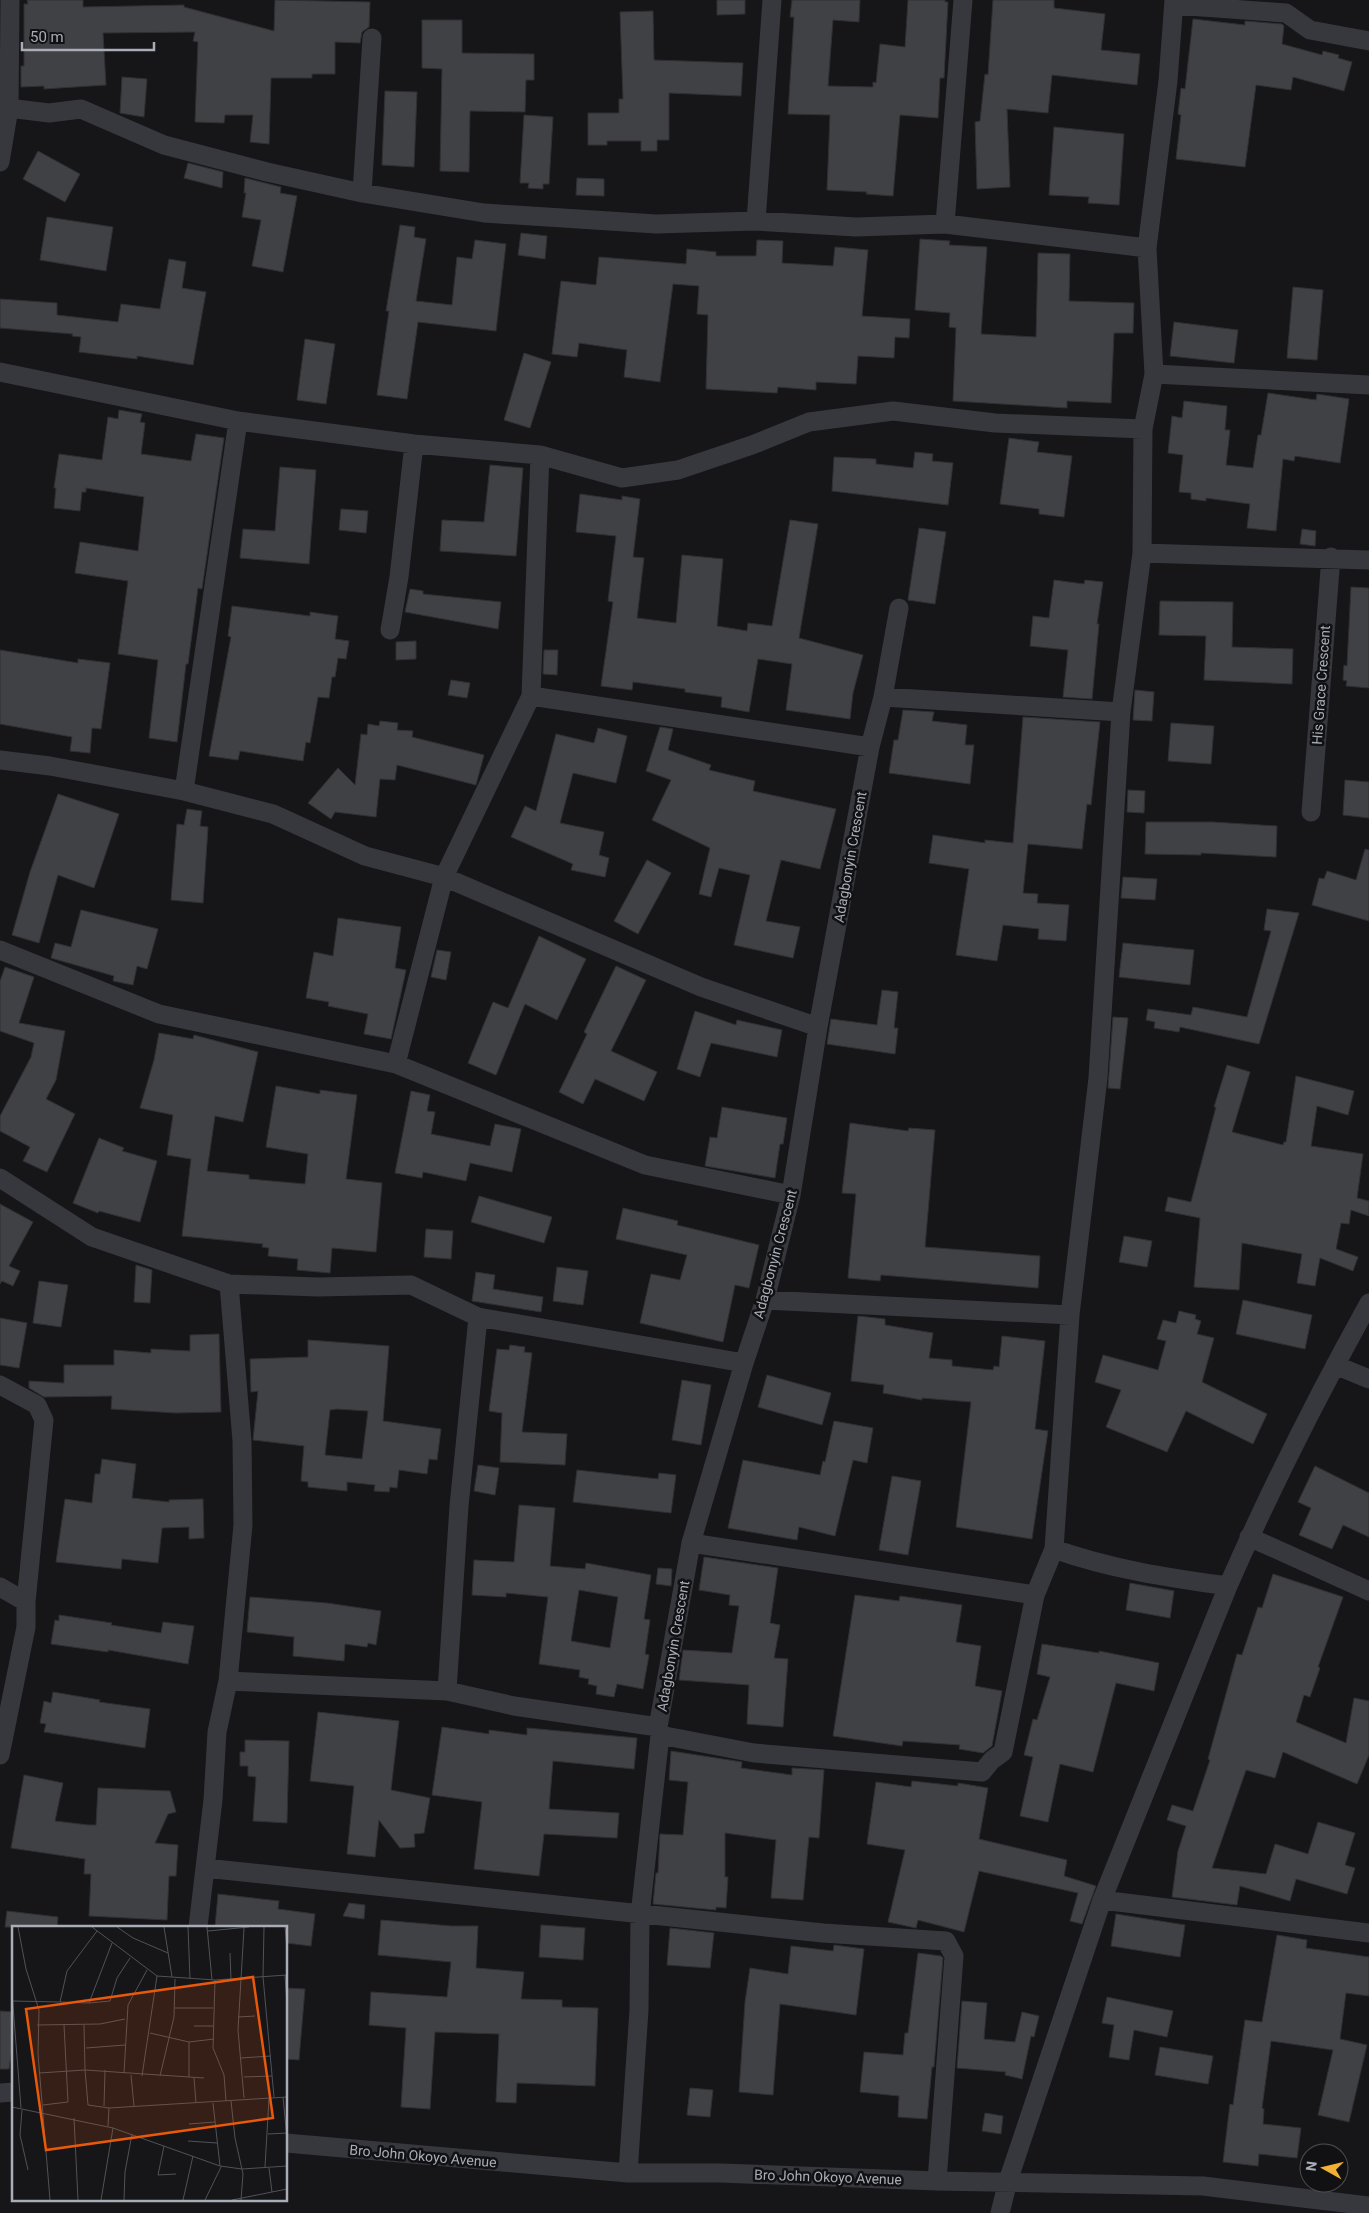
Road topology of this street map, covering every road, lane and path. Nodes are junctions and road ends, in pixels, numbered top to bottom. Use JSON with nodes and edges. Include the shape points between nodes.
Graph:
{"nodes":[{"id":1,"x":10,"y":0,"type":"edge"},
{"id":2,"x":772,"y":0,"type":"edge"},
{"id":3,"x":963,"y":0,"type":"edge"},
{"id":4,"x":1174,"y":3,"type":"edge"},
{"id":5,"x":372,"y":38,"type":"dead end"},
{"id":6,"x":1369,"y":41,"type":"edge"},
{"id":7,"x":4,"y":108,"type":"edge"},
{"id":8,"x":0,"y":162,"type":"edge"},
{"id":9,"x":362,"y":193,"type":"junction"},
{"id":10,"x":756,"y":221,"type":"junction"},
{"id":11,"x":945,"y":224,"type":"junction"},
{"id":12,"x":1147,"y":248,"type":"junction"},
{"id":13,"x":0,"y":372,"type":"edge"},
{"id":14,"x":1154,"y":374,"type":"junction"},
{"id":15,"x":1369,"y":386,"type":"edge"},
{"id":16,"x":238,"y":421,"type":"junction"},
{"id":17,"x":1143,"y":429,"type":"junction"},
{"id":18,"x":414,"y":444,"type":"junction"},
{"id":19,"x":540,"y":455,"type":"junction"},
{"id":20,"x":1142,"y":553,"type":"junction"},
{"id":21,"x":1331,"y":557,"type":"junction"},
{"id":22,"x":1369,"y":560,"type":"edge"},
{"id":23,"x":899,"y":608,"type":"dead end"},
{"id":24,"x":390,"y":630,"type":"dead end"},
{"id":25,"x":531,"y":696,"type":"junction"},
{"id":26,"x":883,"y":697,"type":"junction"},
{"id":27,"x":1121,"y":712,"type":"junction"},
{"id":28,"x":870,"y":747,"type":"junction"},
{"id":29,"x":0,"y":760,"type":"edge"},
{"id":30,"x":184,"y":790,"type":"junction"},
{"id":31,"x":1311,"y":812,"type":"dead end"},
{"id":32,"x":444,"y":877,"type":"junction"},
{"id":33,"x":0,"y":950,"type":"edge"},
{"id":34,"x":818,"y":1027,"type":"junction"},
{"id":35,"x":396,"y":1064,"type":"junction"},
{"id":36,"x":0,"y":1178,"type":"edge"},
{"id":37,"x":791,"y":1195,"type":"junction"},
{"id":38,"x":228,"y":1284,"type":"junction"},
{"id":39,"x":765,"y":1300,"type":"junction"},
{"id":40,"x":1369,"y":1303,"type":"edge"},
{"id":41,"x":1070,"y":1315,"type":"junction"},
{"id":42,"x":478,"y":1317,"type":"junction"},
{"id":43,"x":744,"y":1363,"type":"junction"},
{"id":44,"x":1334,"y":1366,"type":"junction"},
{"id":45,"x":1369,"y":1379,"type":"edge"},
{"id":46,"x":0,"y":1385,"type":"edge"},
{"id":47,"x":1249,"y":1538,"type":"junction"},
{"id":48,"x":691,"y":1543,"type":"junction"},
{"id":49,"x":1054,"y":1550,"type":"junction"},
{"id":50,"x":1228,"y":1586,"type":"junction"},
{"id":51,"x":0,"y":1587,"type":"edge"},
{"id":52,"x":1369,"y":1591,"type":"edge"},
{"id":53,"x":1035,"y":1596,"type":"junction"},
{"id":54,"x":26,"y":1602,"type":"junction"},
{"id":55,"x":228,"y":1681,"type":"junction"},
{"id":56,"x":447,"y":1691,"type":"junction"},
{"id":57,"x":659,"y":1731,"type":"junction"},
{"id":58,"x":0,"y":1754,"type":"edge"},
{"id":59,"x":205,"y":1868,"type":"junction"},
{"id":60,"x":1102,"y":1900,"type":"junction"},
{"id":61,"x":641,"y":1906,"type":"junction"},
{"id":62,"x":198,"y":1926,"type":"edge"},
{"id":63,"x":1369,"y":1933,"type":"edge"},
{"id":64,"x":288,"y":2143,"type":"edge"},
{"id":65,"x":628,"y":2173,"type":"junction"},
{"id":66,"x":938,"y":2181,"type":"junction"},
{"id":67,"x":1008,"y":2181,"type":"junction"},
{"id":68,"x":1369,"y":2206,"type":"edge"},
{"id":69,"x":1000,"y":2213,"type":"edge"}],
"edges":[{"from":1,"to":7,"type":"street"},
{"from":2,"to":10,"type":"street"},
{"from":3,"to":11,"type":"street"},
{"from":4,"to":6,"type":"street","via":[[1286,13],[1310,30]]},
{"from":4,"to":12,"type":"street","via":[[1168,81]]},
{"from":5,"to":9,"type":"street"},
{"from":7,"to":8,"type":"street"},
{"from":7,"to":9,"type":"street","via":[[49,113],[81,108],[164,145]]},
{"from":9,"to":10,"type":"street","via":[[484,213],[656,224]]},
{"from":10,"to":11,"type":"street","via":[[856,227]]},
{"from":11,"to":12,"type":"street"},
{"from":12,"to":14,"type":"street"},
{"from":13,"to":16,"type":"street"},
{"from":14,"to":15,"type":"street"},
{"from":14,"to":17,"type":"street"},
{"from":16,"to":18,"type":"street"},
{"from":16,"to":30,"type":"street"},
{"from":17,"to":19,"type":"street","via":[[995,423],[892,411],[809,422],[678,470],[622,478]]},
{"from":17,"to":20,"type":"street"},
{"from":18,"to":19,"type":"street"},
{"from":18,"to":24,"type":"street"},
{"from":19,"to":25,"type":"street"},
{"from":20,"to":21,"type":"street"},
{"from":20,"to":27,"type":"street"},
{"from":21,"to":22,"type":"street"},
{"from":21,"to":31,"type":"street","name":"His Grace Crescent"},
{"from":23,"to":26,"type":"street","name":"Adagbonyin Crescent"},
{"from":25,"to":28,"type":"street"},
{"from":25,"to":32,"type":"street"},
{"from":26,"to":27,"type":"street"},
{"from":26,"to":28,"type":"street","name":"Adagbonyin Crescent"},
{"from":27,"to":41,"type":"street","via":[[1098,1078]]},
{"from":28,"to":34,"type":"street","name":"Adagbonyin Crescent"},
{"from":29,"to":30,"type":"street"},
{"from":30,"to":32,"type":"street","via":[[273,814],[365,856]]},
{"from":32,"to":34,"type":"street","via":[[701,987]]},
{"from":32,"to":35,"type":"street"},
{"from":33,"to":35,"type":"street","via":[[159,1014]]},
{"from":34,"to":37,"type":"street","name":"Adagbonyin Crescent"},
{"from":35,"to":37,"type":"street","via":[[644,1165]]},
{"from":36,"to":38,"type":"street","via":[[92,1236]]},
{"from":37,"to":39,"type":"street","name":"Adagbonyin Crescent"},
{"from":38,"to":42,"type":"street","via":[[318,1287],[411,1285]]},
{"from":38,"to":55,"type":"street","via":[[242,1441],[243,1525]]},
{"from":39,"to":41,"type":"street"},
{"from":39,"to":43,"type":"street","name":"Adagbonyin Crescent"},
{"from":40,"to":44,"type":"street"},
{"from":41,"to":49,"type":"street"},
{"from":42,"to":43,"type":"street"},
{"from":42,"to":56,"type":"street","via":[[459,1506]]},
{"from":43,"to":48,"type":"street","name":"Adagbonyin Crescent"},
{"from":44,"to":45,"type":"street"},
{"from":44,"to":47,"type":"street"},
{"from":46,"to":54,"type":"street","via":[[37,1406],[44,1420]]},
{"from":47,"to":50,"type":"street"},
{"from":47,"to":52,"type":"street"},
{"from":48,"to":53,"type":"street"},
{"from":48,"to":57,"type":"street","name":"Adagbonyin Crescent"},
{"from":49,"to":50,"type":"street","via":[[1090,1562],[1171,1579]]},
{"from":49,"to":53,"type":"street"},
{"from":50,"to":60,"type":"street"},
{"from":51,"to":54,"type":"street"},
{"from":53,"to":57,"type":"street","via":[[1003,1752],[982,1772],[754,1753]]},
{"from":54,"to":58,"type":"street","via":[[26,1627]]},
{"from":55,"to":56,"type":"street"},
{"from":55,"to":59,"type":"street","via":[[217,1732]]},
{"from":56,"to":57,"type":"street"},
{"from":57,"to":61,"type":"street","name":"Adagbonyin Crescent"},
{"from":59,"to":61,"type":"street"},
{"from":59,"to":62,"type":"street"},
{"from":60,"to":63,"type":"street"},
{"from":60,"to":67,"type":"street"},
{"from":61,"to":65,"type":"street","name":"Adagbonyin Crescent","via":[[639,2010]]},
{"from":61,"to":66,"type":"street","via":[[822,1933],[946,1941],[954,1956]]},
{"from":64,"to":65,"type":"street","name":"Bro John Okoyo Avenue"},
{"from":65,"to":66,"type":"street","name":"Bro John Okoyo Avenue"},
{"from":66,"to":67,"type":"street","name":"Bro John Okoyo Avenue"},
{"from":67,"to":68,"type":"street","name":"Bro John Okoyo Avenue","via":[[1203,2186]]},
{"from":67,"to":69,"type":"street"}]}
